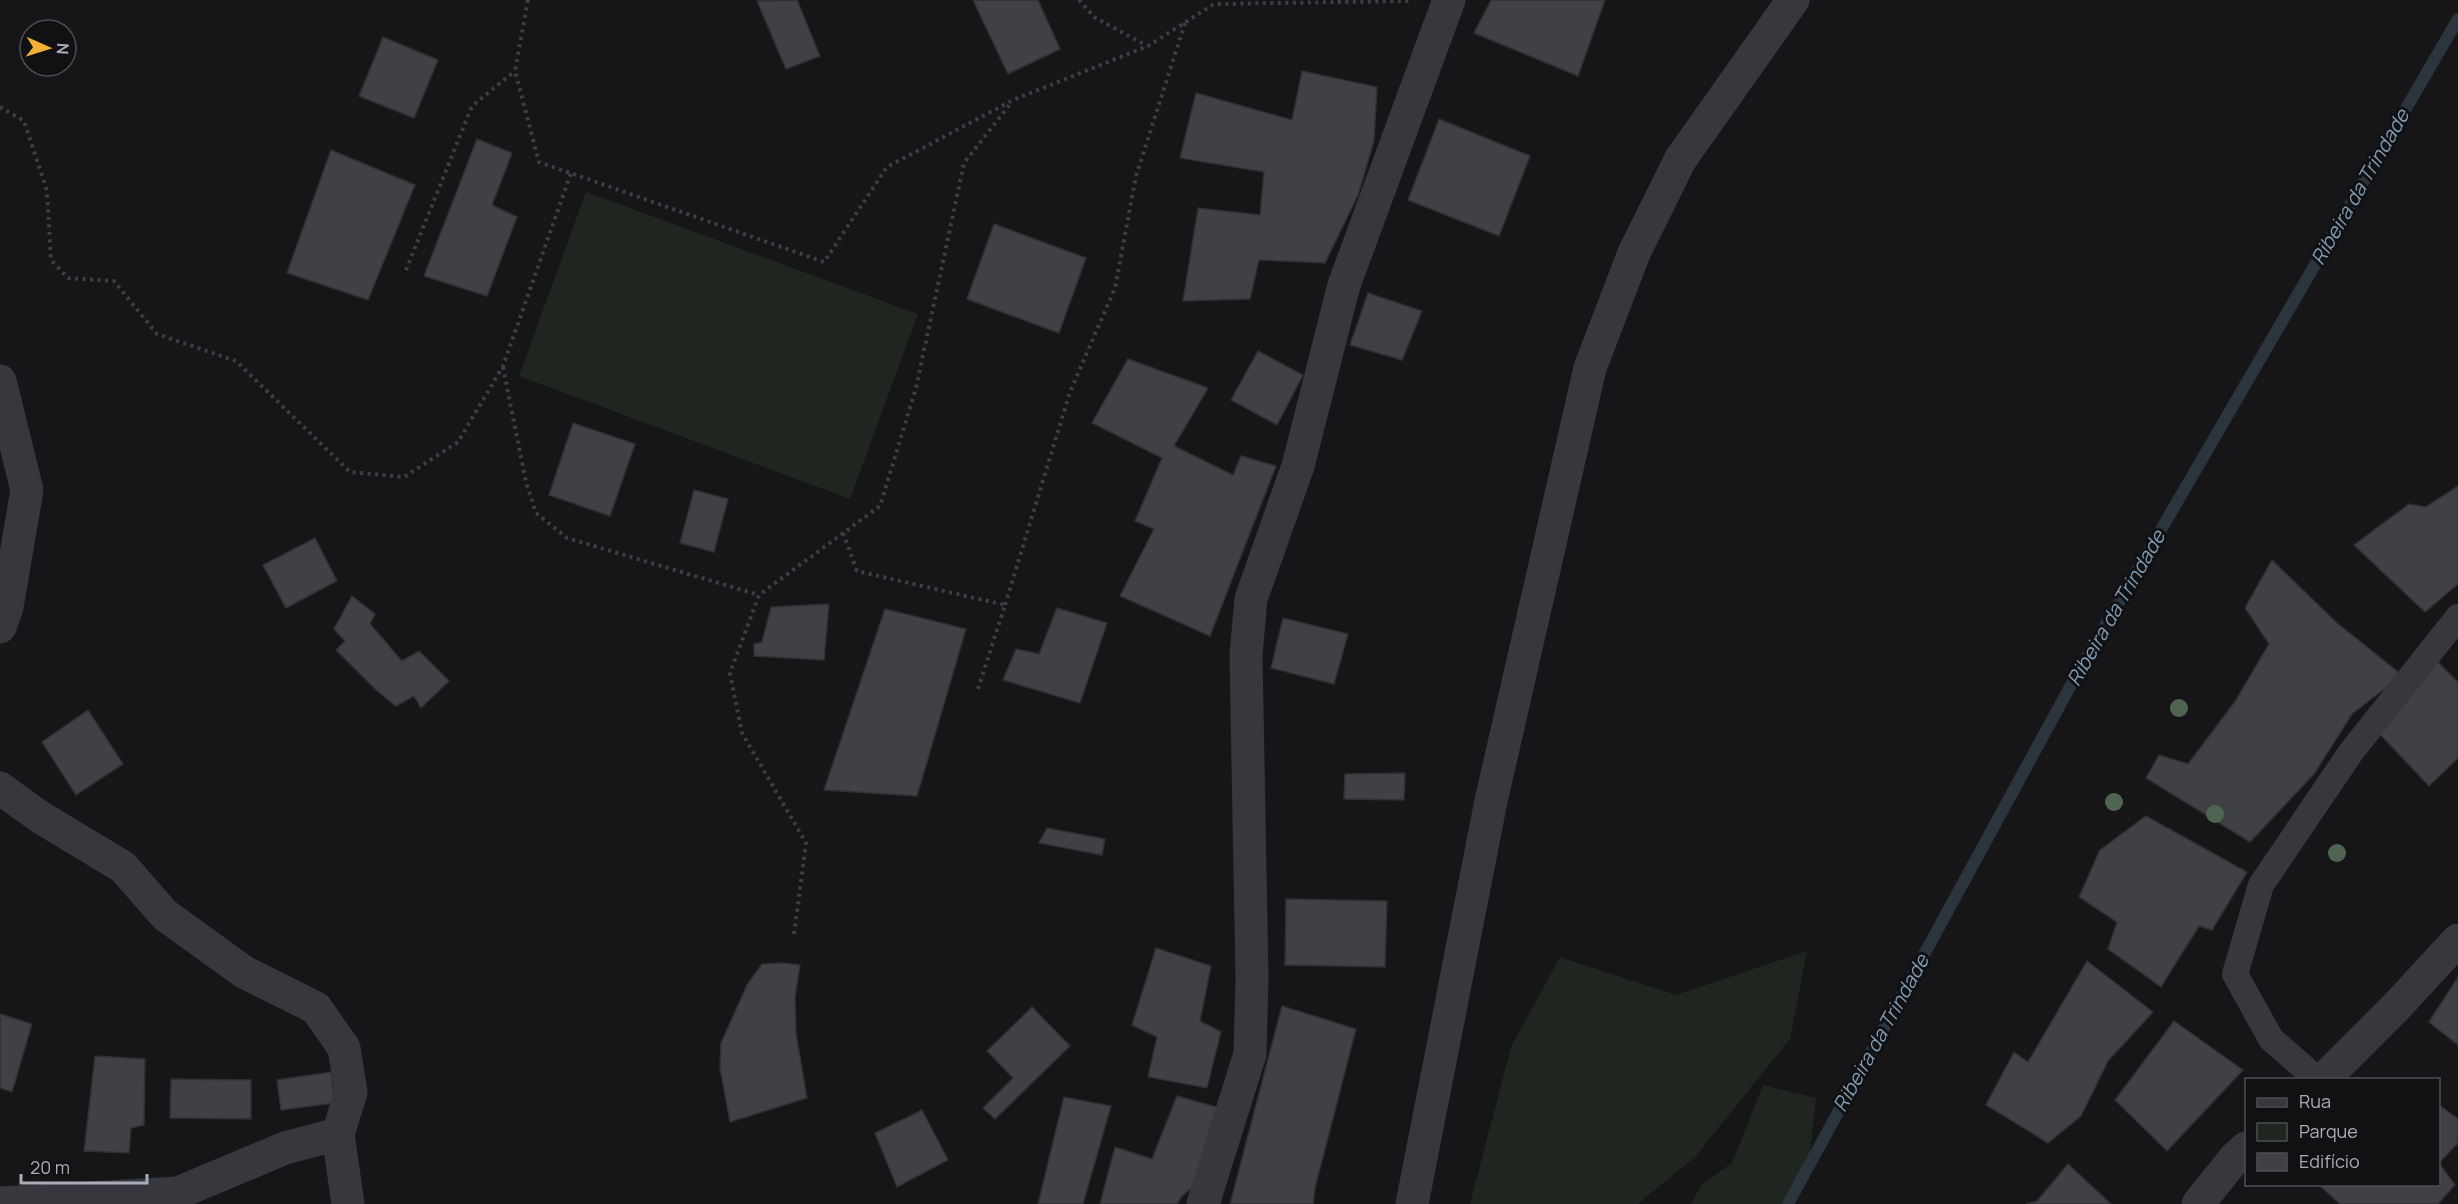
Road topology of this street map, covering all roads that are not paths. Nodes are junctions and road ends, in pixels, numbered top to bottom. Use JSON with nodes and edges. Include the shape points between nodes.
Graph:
{"nodes":[{"id":1,"x":1449,"y":0,"type":"edge"},
{"id":2,"x":1793,"y":0,"type":"edge"},
{"id":3,"x":0,"y":381,"type":"edge"},
{"id":4,"x":2458,"y":617,"type":"edge"},
{"id":5,"x":0,"y":627,"type":"edge"},
{"id":6,"x":0,"y":788,"type":"edge"},
{"id":7,"x":2458,"y":940,"type":"edge"},
{"id":8,"x":2316,"y":1078,"type":"edge"},
{"id":9,"x":2325,"y":1078,"type":"edge"},
{"id":10,"x":338,"y":1134,"type":"junction"},
{"id":11,"x":2245,"y":1150,"type":"edge"},
{"id":12,"x":0,"y":1203,"type":"edge"},
{"id":13,"x":348,"y":1204,"type":"edge"},
{"id":14,"x":1203,"y":1204,"type":"edge"},
{"id":15,"x":1412,"y":1204,"type":"edge"},
{"id":16,"x":2198,"y":1204,"type":"edge"}],
"edges":[{"from":1,"to":14,"type":"street","via":[[1344,285],[1298,466],[1251,599],[1246,655],[1250,1054]]},
{"from":2,"to":15,"type":"street","via":[[1680,160],[1634,253],[1590,368],[1491,801]]},
{"from":3,"to":5,"type":"street","via":[[27,490],[8,607]]},
{"from":4,"to":8,"type":"lane","via":[[2351,752],[2261,885],[2235,974],[2271,1039]]},
{"from":6,"to":10,"type":"street","via":[[123,867],[165,915],[244,972],[316,1008],[344,1048],[351,1092]]},
{"from":7,"to":9,"type":"street"},
{"from":10,"to":12,"type":"street","via":[[285,1148],[178,1193]]},
{"from":10,"to":13,"type":"street"},
{"from":11,"to":16,"type":"street"}]}
